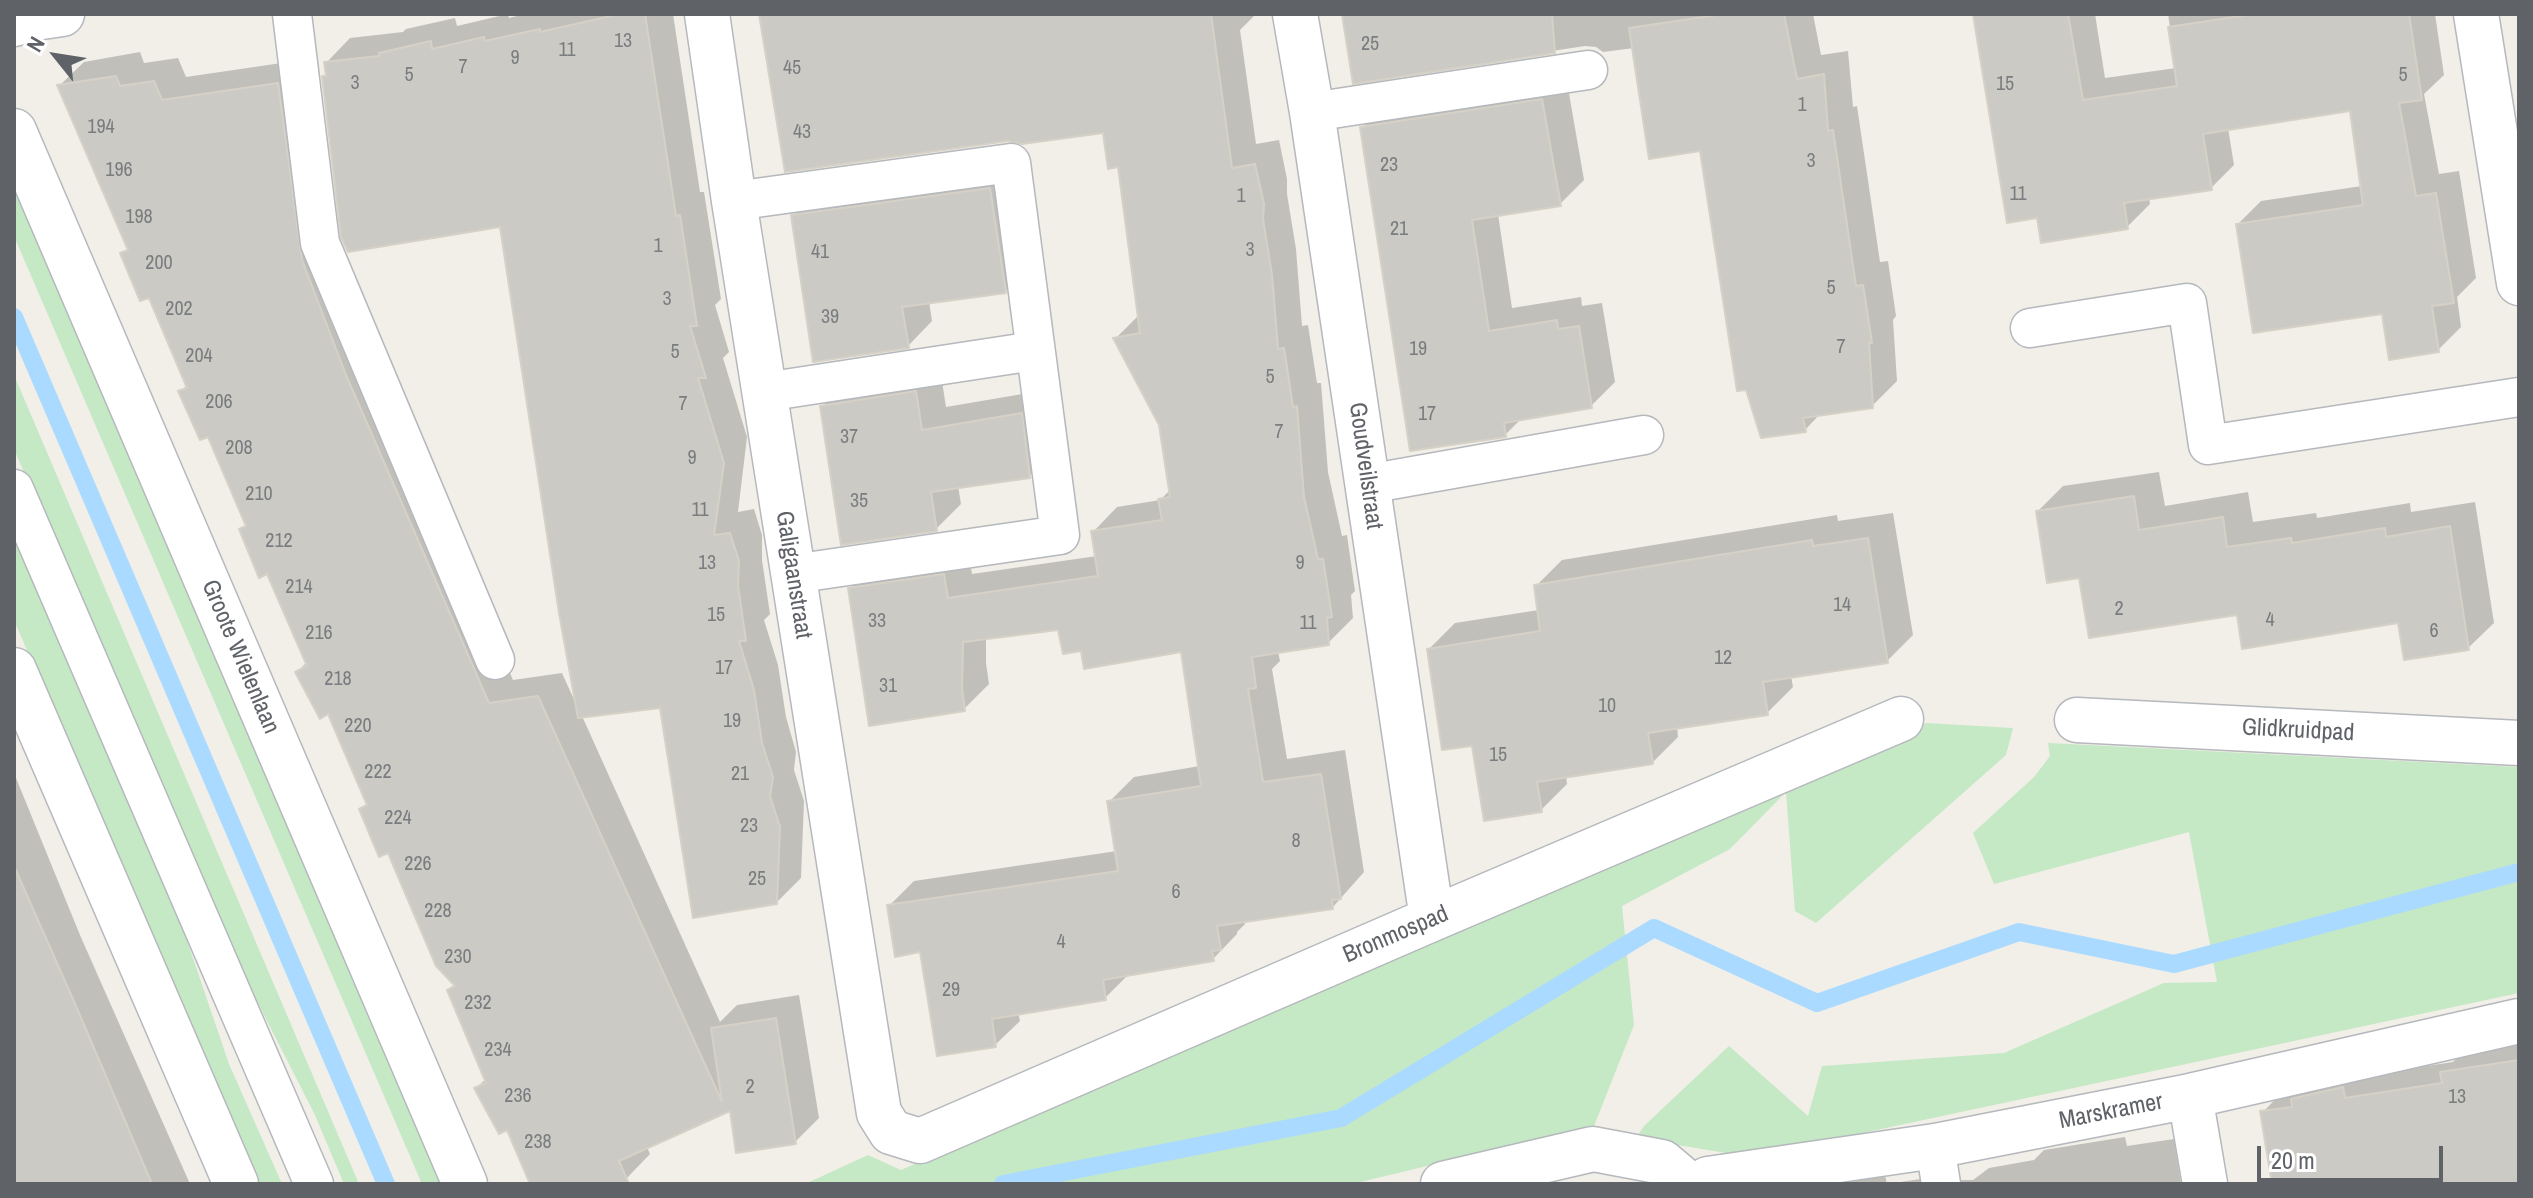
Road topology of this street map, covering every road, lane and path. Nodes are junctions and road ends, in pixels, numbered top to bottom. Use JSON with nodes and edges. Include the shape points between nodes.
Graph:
{"nodes":[{"id":1,"x":62,"y":14,"type":"edge"},
{"id":2,"x":292,"y":14,"type":"edge"},
{"id":3,"x":707,"y":14,"type":"edge"},
{"id":4,"x":1295,"y":14,"type":"edge"},
{"id":5,"x":2476,"y":14,"type":"edge"},
{"id":6,"x":14,"y":24,"type":"edge"},
{"id":7,"x":1588,"y":70,"type":"dead end"},
{"id":8,"x":1312,"y":112,"type":"junction"},
{"id":9,"x":14,"y":131,"type":"edge"},
{"id":10,"x":734,"y":201,"type":"junction"},
{"id":11,"x":2519,"y":283,"type":"edge"},
{"id":12,"x":2030,"y":328,"type":"dead end"},
{"id":13,"x":1034,"y":351,"type":"junction"},
{"id":14,"x":765,"y":392,"type":"junction"},
{"id":15,"x":2519,"y":397,"type":"edge"},
{"id":16,"x":1644,"y":435,"type":"dead end"},
{"id":17,"x":1368,"y":484,"type":"junction"},
{"id":18,"x":14,"y":489,"type":"edge"},
{"id":19,"x":793,"y":574,"type":"junction"},
{"id":20,"x":495,"y":660,"type":"dead end"},
{"id":21,"x":14,"y":670,"type":"edge"},
{"id":22,"x":1901,"y":719,"type":"dead end"},
{"id":23,"x":2077,"y":720,"type":"dead end"},
{"id":24,"x":2519,"y":743,"type":"edge"},
{"id":25,"x":1432,"y":919,"type":"junction"},
{"id":26,"x":2519,"y":1021,"type":"edge"},
{"id":27,"x":2190,"y":1096,"type":"junction"},
{"id":28,"x":891,"y":1132,"type":"joint"},
{"id":29,"x":1938,"y":1165,"type":"edge"},
{"id":30,"x":236,"y":1184,"type":"edge"},
{"id":31,"x":314,"y":1184,"type":"edge"},
{"id":32,"x":465,"y":1184,"type":"edge"},
{"id":33,"x":1443,"y":1184,"type":"edge"},
{"id":34,"x":1688,"y":1184,"type":"edge"},
{"id":35,"x":1700,"y":1184,"type":"edge"},
{"id":36,"x":2205,"y":1184,"type":"edge"}],
"edges":[{"from":1,"to":6,"type":"street"},
{"from":2,"to":20,"type":"lane","via":[[320,243]]},
{"from":3,"to":10,"type":"street","name":"Galigaanstraat"},
{"from":4,"to":8,"type":"street","name":"Goudveilstraat"},
{"from":5,"to":11,"type":"street"},
{"from":7,"to":8,"type":"lane"},
{"from":8,"to":17,"type":"street","name":"Goudveilstraat"},
{"from":9,"to":32,"type":"street","name":"Groote Wielenlaan"},
{"from":10,"to":13,"type":"lane","via":[[1011,163]]},
{"from":10,"to":14,"type":"street","name":"Galigaanstraat"},
{"from":12,"to":15,"type":"lane","via":[[2187,303],[2208,445]]},
{"from":13,"to":14,"type":"lane"},
{"from":13,"to":19,"type":"lane","via":[[1060,535]]},
{"from":14,"to":19,"type":"street","name":"Galigaanstraat"},
{"from":16,"to":17,"type":"lane"},
{"from":17,"to":25,"type":"street","name":"Goudveilstraat"},
{"from":18,"to":31,"type":"lane"},
{"from":19,"to":28,"type":"street","name":"Galigaanstraat","via":[[879,1113]]},
{"from":21,"to":30,"type":"street"},
{"from":22,"to":25,"type":"street","name":"Bronmospad"},
{"from":23,"to":24,"type":"street","name":"Glidkruidpad"},
{"from":25,"to":28,"type":"street","name":"Bronmospad","via":[[920,1141]]},
{"from":26,"to":27,"type":"street","name":"Marskramer"},
{"from":27,"to":29,"type":"street","name":"Marskramer"},
{"from":27,"to":36,"type":"street"},
{"from":29,"to":35,"type":"street","name":"Marskramer","via":[[1708,1179]]},
{"from":33,"to":34,"type":"street","via":[[1593,1149],[1662,1162]]}]}
